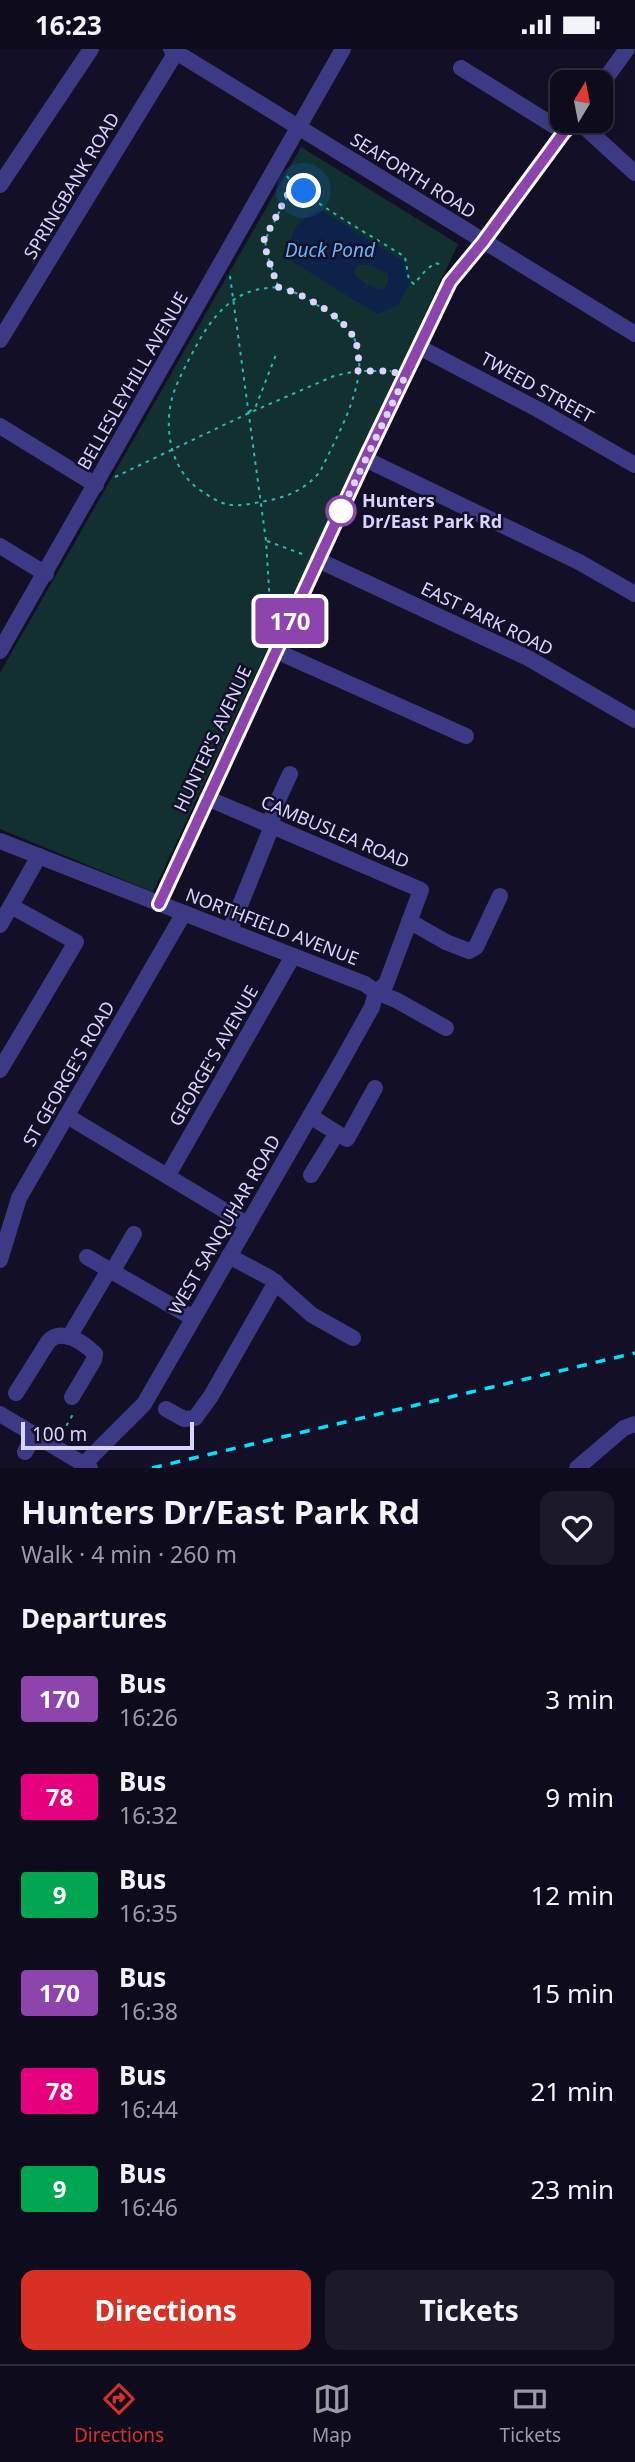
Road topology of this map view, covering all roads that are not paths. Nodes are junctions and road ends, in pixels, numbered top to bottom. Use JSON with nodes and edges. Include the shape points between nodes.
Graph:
{"nodes":[{"id":1,"x":91,"y":49,"type":"edge"},
{"id":2,"x":343,"y":49,"type":"edge"},
{"id":3,"x":627,"y":49,"type":"edge"},
{"id":4,"x":175,"y":50,"type":"edge"},
{"id":5,"x":461,"y":68,"type":"dead end"},
{"id":6,"x":612,"y":70,"type":"edge"},
{"id":7,"x":550,"y":113,"type":"edge"},
{"id":8,"x":299,"y":128,"type":"junction"},
{"id":9,"x":565,"y":133,"type":"edge"},
{"id":10,"x":584,"y":133,"type":"edge"},
{"id":11,"x":635,"y":173,"type":"edge"},
{"id":12,"x":0,"y":185,"type":"edge"},
{"id":13,"x":483,"y":242,"type":"junction"},
{"id":14,"x":635,"y":334,"type":"edge"},
{"id":15,"x":0,"y":340,"type":"edge"},
{"id":16,"x":419,"y":347,"type":"junction"},
{"id":17,"x":0,"y":426,"type":"edge"},
{"id":18,"x":365,"y":459,"type":"junction"},
{"id":19,"x":635,"y":465,"type":"edge"},
{"id":20,"x":96,"y":485,"type":"junction"},
{"id":21,"x":0,"y":546,"type":"edge"},
{"id":22,"x":318,"y":560,"type":"junction"},
{"id":23,"x":46,"y":574,"type":"junction"},
{"id":24,"x":635,"y":594,"type":"edge"},
{"id":25,"x":276,"y":651,"type":"junction"},
{"id":26,"x":0,"y":652,"type":"edge"},
{"id":27,"x":635,"y":720,"type":"edge"},
{"id":28,"x":466,"y":736,"type":"dead end"},
{"id":29,"x":290,"y":773,"type":"dead end"},
{"id":30,"x":207,"y":798,"type":"junction"},
{"id":31,"x":272,"y":826,"type":"junction"},
{"id":32,"x":0,"y":841,"type":"edge"},
{"id":33,"x":40,"y":856,"type":"junction"},
{"id":34,"x":500,"y":896,"type":"dead end"},
{"id":35,"x":159,"y":904,"type":"junction"},
{"id":36,"x":11,"y":906,"type":"junction"},
{"id":37,"x":184,"y":913,"type":"junction"},
{"id":38,"x":411,"y":922,"type":"junction"},
{"id":39,"x":0,"y":925,"type":"edge"},
{"id":40,"x":230,"y":930,"type":"junction"},
{"id":41,"x":293,"y":956,"type":"junction"},
{"id":42,"x":376,"y":992,"type":"junction"},
{"id":43,"x":446,"y":1028,"type":"dead end"},
{"id":44,"x":0,"y":1070,"type":"edge"},
{"id":45,"x":375,"y":1088,"type":"dead end"},
{"id":46,"x":310,"y":1116,"type":"junction"},
{"id":47,"x":66,"y":1117,"type":"junction"},
{"id":48,"x":337,"y":1133,"type":"junction"},
{"id":49,"x":167,"y":1175,"type":"junction"},
{"id":50,"x":311,"y":1175,"type":"dead end"},
{"id":51,"x":247,"y":1224,"type":"junction"},
{"id":52,"x":134,"y":1234,"type":"dead end"},
{"id":53,"x":87,"y":1257,"type":"dead end"},
{"id":54,"x":0,"y":1260,"type":"edge"},
{"id":55,"x":219,"y":1263,"type":"junction"},
{"id":56,"x":111,"y":1271,"type":"junction"},
{"id":57,"x":276,"y":1282,"type":"junction"},
{"id":58,"x":193,"y":1318,"type":"junction"},
{"id":59,"x":69,"y":1337,"type":"junction"},
{"id":60,"x":353,"y":1338,"type":"dead end"},
{"id":61,"x":16,"y":1393,"type":"dead end"},
{"id":62,"x":72,"y":1397,"type":"road end"},
{"id":63,"x":166,"y":1409,"type":"dead end"},
{"id":64,"x":0,"y":1414,"type":"edge"},
{"id":65,"x":635,"y":1424,"type":"edge"},
{"id":66,"x":35,"y":1434,"type":"junction"},
{"id":67,"x":25,"y":1453,"type":"dead end"},
{"id":68,"x":87,"y":1466,"type":"edge"},
{"id":69,"x":577,"y":1468,"type":"edge"}],
"edges":[{"from":1,"to":12,"type":"street"},
{"from":2,"to":8,"type":"street","name":"BELLESLEYHILL AVENUE"},
{"from":3,"to":6,"type":"street"},
{"from":4,"to":8,"type":"street","name":"SEAFORTH ROAD"},
{"from":4,"to":15,"type":"street","name":"SPRINGBANK ROAD"},
{"from":5,"to":7,"type":"street"},
{"from":8,"to":13,"type":"street","name":"SEAFORTH ROAD"},
{"from":8,"to":20,"type":"street","name":"BELLESLEYHILL AVENUE"},
{"from":9,"to":13,"type":"street","name":"HUNTER'S AVENUE"},
{"from":10,"to":11,"type":"street"},
{"from":13,"to":14,"type":"street","name":"SEAFORTH ROAD"},
{"from":13,"to":16,"type":"street","name":"HUNTER'S AVENUE","via":[[450,282]]},
{"from":16,"to":18,"type":"street","name":"HUNTER'S AVENUE"},
{"from":16,"to":19,"type":"street","name":"TWEED STREET"},
{"from":17,"to":20,"type":"street"},
{"from":18,"to":22,"type":"street","name":"HUNTER'S AVENUE"},
{"from":18,"to":24,"type":"street","via":[[579,562]]},
{"from":20,"to":23,"type":"street","name":"BELLESLEYHILL AVENUE"},
{"from":21,"to":23,"type":"street"},
{"from":22,"to":25,"type":"street","name":"HUNTER'S AVENUE"},
{"from":22,"to":27,"type":"street","name":"EAST PARK ROAD","via":[[527,658]]},
{"from":23,"to":26,"type":"street","name":"BELLESLEYHILL AVENUE"},
{"from":25,"to":28,"type":"street"},
{"from":25,"to":30,"type":"street","name":"HUNTER'S AVENUE"},
{"from":29,"to":31,"type":"street","via":[[273,811]]},
{"from":30,"to":31,"type":"street","name":"CAMBUSLEA ROAD"},
{"from":30,"to":35,"type":"street","name":"HUNTER'S AVENUE"},
{"from":31,"to":38,"type":"street","name":"CAMBUSLEA ROAD","via":[[421,890]]},
{"from":31,"to":40,"type":"street"},
{"from":32,"to":33,"type":"street","name":"NORTHFIELD AVENUE"},
{"from":33,"to":35,"type":"street","name":"NORTHFIELD AVENUE"},
{"from":33,"to":36,"type":"street"},
{"from":34,"to":38,"type":"street","via":[[474,949],[464,950]]},
{"from":35,"to":37,"type":"street","name":"NORTHFIELD AVENUE"},
{"from":36,"to":39,"type":"street"},
{"from":36,"to":44,"type":"street","via":[[76,942]]},
{"from":37,"to":40,"type":"street","name":"NORTHFIELD AVENUE"},
{"from":37,"to":47,"type":"street","name":"ST GEORGE'S ROAD"},
{"from":38,"to":42,"type":"street","name":"CAMBUSLEA ROAD","via":[[386,984]]},
{"from":40,"to":41,"type":"street","name":"NORTHFIELD AVENUE"},
{"from":41,"to":42,"type":"street","name":"NORTHFIELD AVENUE"},
{"from":41,"to":49,"type":"street","name":"GEORGE'S AVENUE"},
{"from":42,"to":43,"type":"street","name":"NORTHFIELD AVENUE"},
{"from":42,"to":46,"type":"street","name":"WEST SANQUHAR ROAD","via":[[372,1007]]},
{"from":45,"to":48,"type":"street","via":[[347,1139]]},
{"from":46,"to":48,"type":"street"},
{"from":46,"to":51,"type":"street","name":"WEST SANQUHAR ROAD"},
{"from":47,"to":49,"type":"street"},
{"from":47,"to":54,"type":"street","name":"ST GEORGE'S ROAD","via":[[19,1198]]},
{"from":48,"to":50,"type":"street"},
{"from":49,"to":51,"type":"street"},
{"from":51,"to":55,"type":"street","name":"WEST SANQUHAR ROAD"},
{"from":52,"to":56,"type":"street"},
{"from":53,"to":56,"type":"street"},
{"from":55,"to":57,"type":"street"},
{"from":55,"to":58,"type":"street","name":"WEST SANQUHAR ROAD"},
{"from":56,"to":58,"type":"street"},
{"from":56,"to":59,"type":"street"},
{"from":57,"to":60,"type":"street","via":[[312,1315]]},
{"from":57,"to":63,"type":"street","via":[[195,1418],[184,1419]]},
{"from":58,"to":68,"type":"street","name":"WEST SANQUHAR ROAD","via":[[144,1403]]},
{"from":59,"to":61,"type":"street","via":[[53,1336],[28,1361]]},
{"from":59,"to":62,"type":"street","via":[[95,1354],[91,1379]]},
{"from":64,"to":66,"type":"street"},
{"from":65,"to":69,"type":"street"},
{"from":66,"to":67,"type":"street"},
{"from":66,"to":68,"type":"street"}]}
